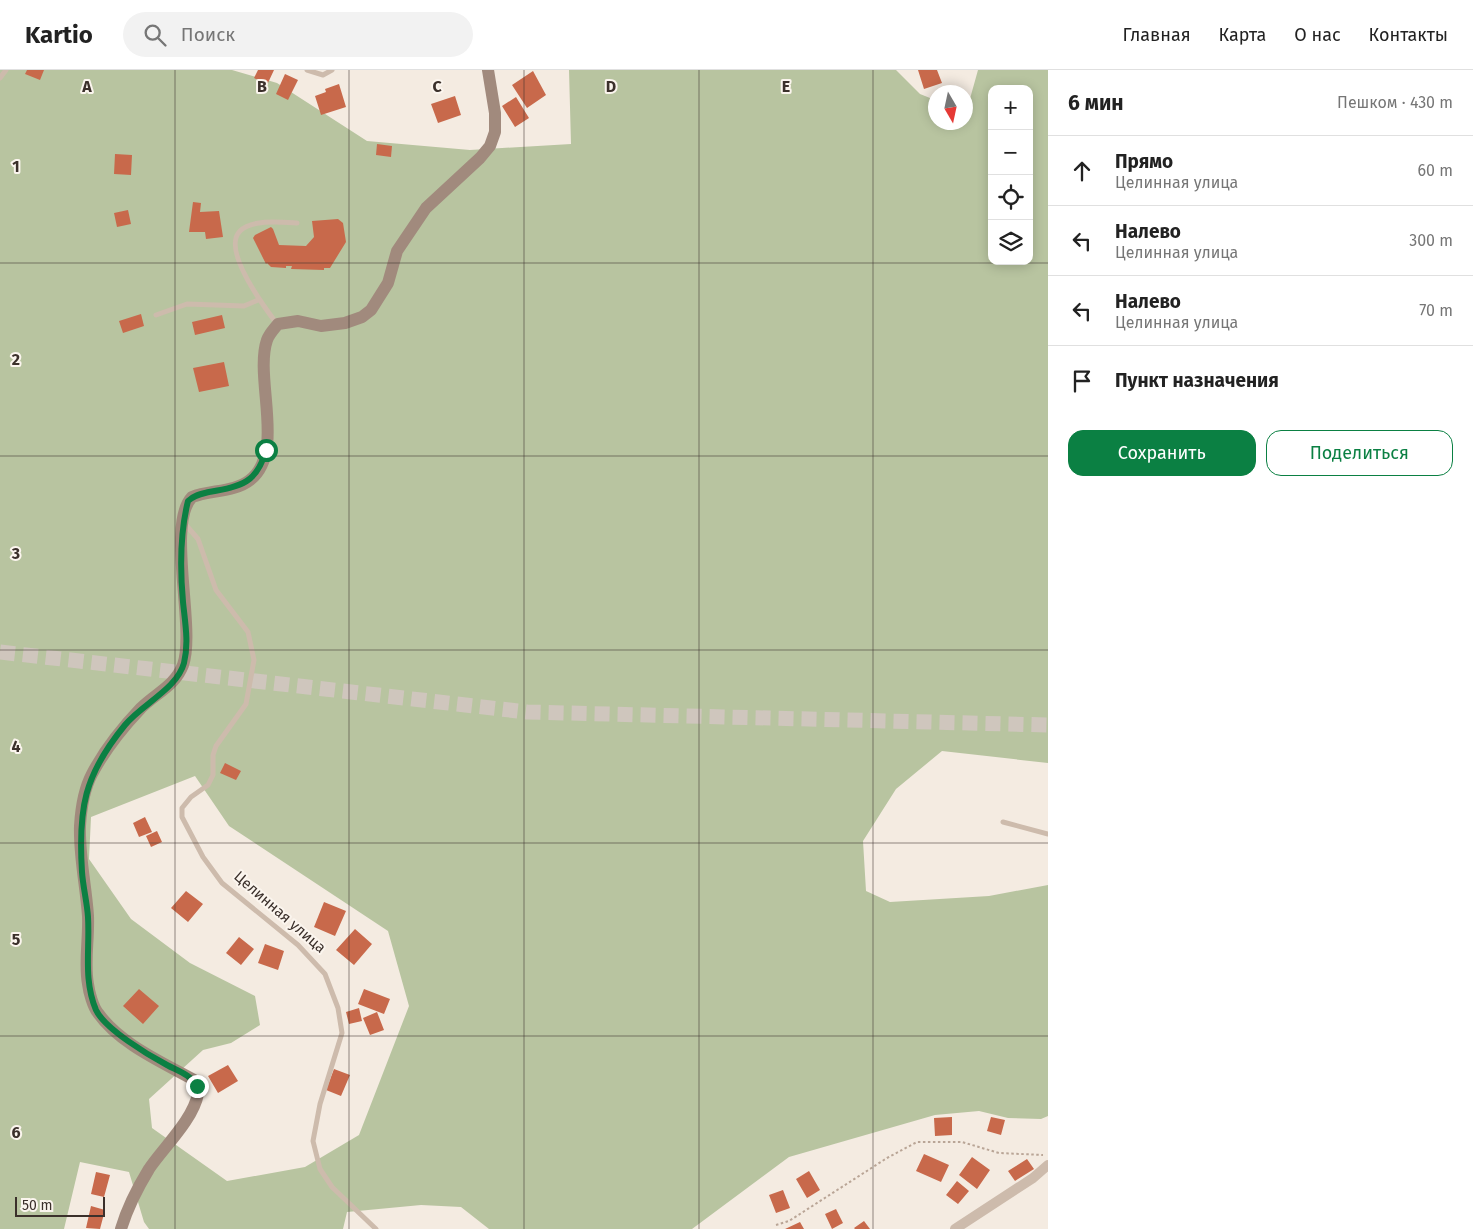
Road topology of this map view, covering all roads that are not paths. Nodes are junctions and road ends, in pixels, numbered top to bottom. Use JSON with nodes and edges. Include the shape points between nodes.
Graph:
{"nodes":[{"id":1,"x":6,"y":70,"type":"edge"},
{"id":2,"x":307,"y":70,"type":"edge"},
{"id":3,"x":332,"y":70,"type":"edge"},
{"id":4,"x":488,"y":70,"type":"edge"},
{"id":5,"x":0,"y":78,"type":"edge"},
{"id":6,"x":297,"y":223,"type":"dead end"},
{"id":7,"x":258,"y":300,"type":"junction"},
{"id":8,"x":156,"y":315,"type":"dead end"},
{"id":9,"x":278,"y":324,"type":"junction"},
{"id":10,"x":184,"y":523,"type":"junction"},
{"id":11,"x":1003,"y":822,"type":"dead end"},
{"id":12,"x":1048,"y":834,"type":"edge"},
{"id":13,"x":1048,"y":1165,"type":"edge"},
{"id":14,"x":120,"y":1229,"type":"edge"},
{"id":15,"x":376,"y":1229,"type":"edge"},
{"id":16,"x":955,"y":1229,"type":"edge"}],
"edges":[{"from":1,"to":5,"type":"lane"},
{"from":2,"to":3,"type":"lane","via":[[323,75]]},
{"from":4,"to":9,"type":"street","via":[[495,113],[495,132],[490,146],[426,208],[397,251],[388,283],[371,310],[345,323],[321,326],[298,321]]},
{"from":6,"to":7,"type":"lane","via":[[271,221],[247,227],[236,238],[236,252]]},
{"from":7,"to":8,"type":"lane","via":[[238,306],[186,304]]},
{"from":7,"to":9,"type":"lane"},
{"from":9,"to":10,"type":"street","via":[[267,340],[264,358],[266,450],[261,468],[250,481],[192,497],[188,501]]},
{"from":10,"to":14,"type":"street","via":[[186,646],[183,664],[169,687],[143,706],[125,725],[92,775],[85,792],[80,825],[88,916],[88,985],[97,1012],[119,1034],[194,1080],[198,1094],[190,1114],[149,1170]]},
{"from":10,"to":15,"type":"lane","name":"Целинная улица","via":[[198,539],[216,590],[248,632],[254,660],[246,704],[216,746],[213,776],[208,785],[182,808],[182,817],[222,883],[298,945],[325,974],[338,1008],[342,1033],[320,1104],[313,1140],[320,1169],[332,1187]]},
{"from":11,"to":12,"type":"lane"},
{"from":13,"to":16,"type":"street"}]}
